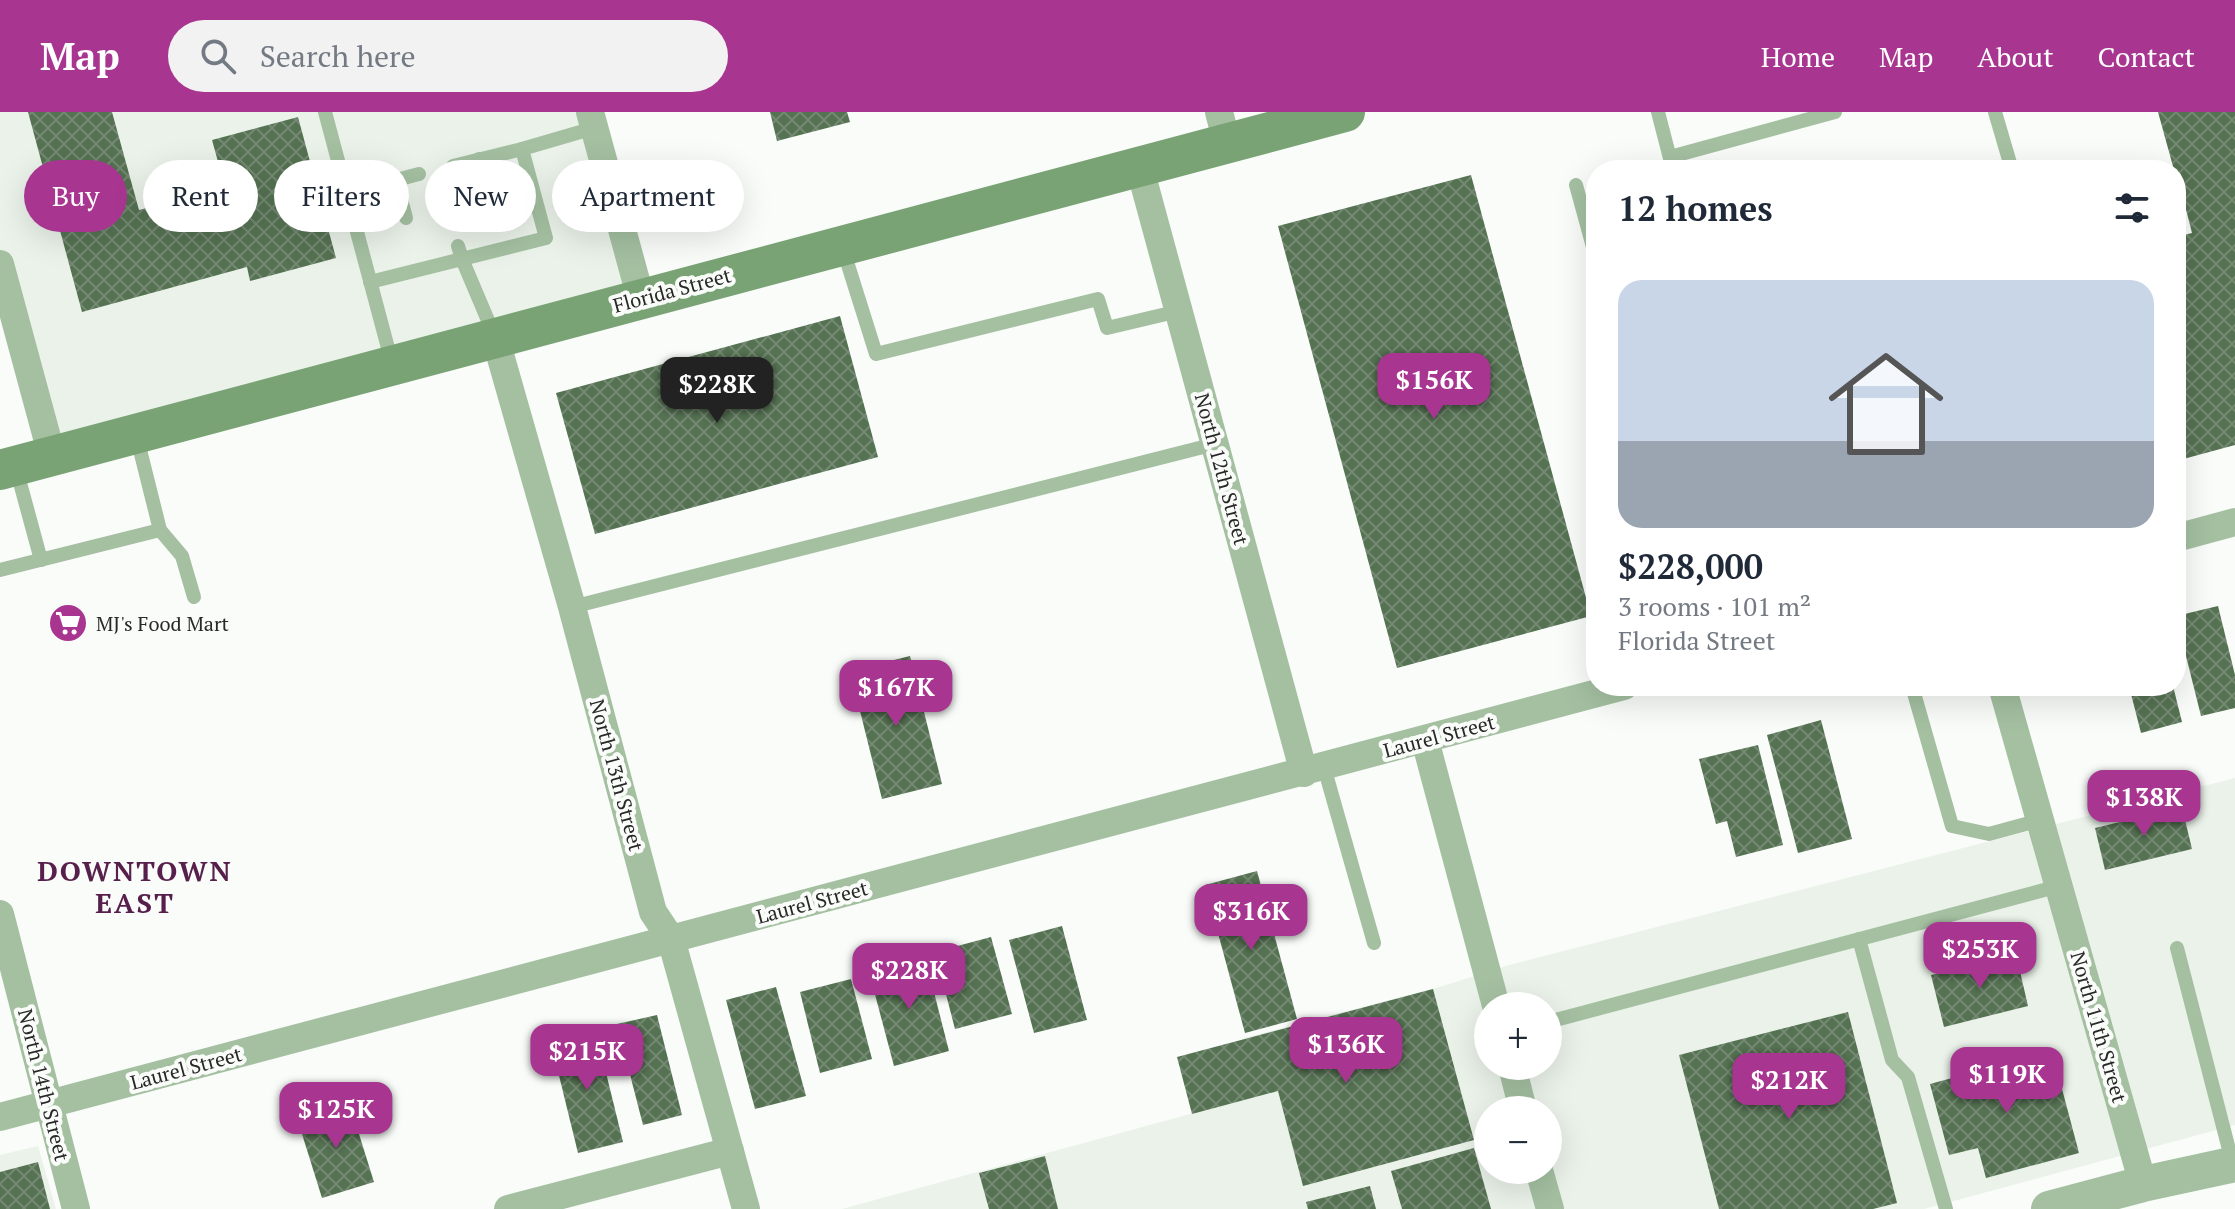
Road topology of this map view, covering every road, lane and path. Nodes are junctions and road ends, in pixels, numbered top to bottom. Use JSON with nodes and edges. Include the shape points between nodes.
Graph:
{"nodes":[{"id":1,"x":325,"y":112,"type":"edge"},
{"id":2,"x":1345,"y":112,"type":"edge"},
{"id":3,"x":1658,"y":112,"type":"edge"},
{"id":4,"x":1835,"y":112,"type":"edge"},
{"id":5,"x":1995,"y":112,"type":"edge"},
{"id":6,"x":592,"y":120,"type":"edge"},
{"id":7,"x":1223,"y":128,"type":"edge"},
{"id":8,"x":522,"y":149,"type":"junction"},
{"id":9,"x":479,"y":159,"type":"joint"},
{"id":10,"x":338,"y":160,"type":"edge"},
{"id":11,"x":475,"y":160,"type":"edge"},
{"id":12,"x":1671,"y":160,"type":"edge"},
{"id":13,"x":1685,"y":160,"type":"edge"},
{"id":14,"x":2009,"y":160,"type":"edge"},
{"id":15,"x":1139,"y":165,"type":"junction"},
{"id":16,"x":419,"y":174,"type":"dead end"},
{"id":17,"x":409,"y":177,"type":"edge"},
{"id":18,"x":1576,"y":185,"type":"dead end"},
{"id":19,"x":1586,"y":222,"type":"edge"},
{"id":20,"x":357,"y":232,"type":"edge"},
{"id":21,"x":842,"y":245,"type":"junction"},
{"id":22,"x":460,"y":252,"type":"junction"},
{"id":23,"x":0,"y":264,"type":"edge"},
{"id":24,"x":370,"y":282,"type":"junction"},
{"id":25,"x":641,"y":299,"type":"junction"},
{"id":26,"x":1179,"y":311,"type":"junction"},
{"id":27,"x":495,"y":337,"type":"junction"},
{"id":28,"x":392,"y":364,"type":"junction"},
{"id":29,"x":136,"y":433,"type":"junction"},
{"id":30,"x":1215,"y":444,"type":"junction"},
{"id":31,"x":22,"y":463,"type":"edge"},
{"id":32,"x":2235,"y":522,"type":"edge"},
{"id":33,"x":160,"y":530,"type":"junction"},
{"id":34,"x":2186,"y":535,"type":"edge"},
{"id":35,"x":41,"y":560,"type":"junction"},
{"id":36,"x":0,"y":570,"type":"edge"},
{"id":37,"x":194,"y":597,"type":"dead end"},
{"id":38,"x":572,"y":607,"type":"junction"},
{"id":39,"x":1587,"y":696,"type":"edge"},
{"id":40,"x":1915,"y":696,"type":"edge"},
{"id":41,"x":2005,"y":696,"type":"edge"},
{"id":42,"x":1425,"y":740,"type":"junction"},
{"id":43,"x":1314,"y":770,"type":"junction"},
{"id":44,"x":2040,"y":820,"type":"junction"},
{"id":45,"x":2059,"y":886,"type":"junction"},
{"id":46,"x":0,"y":914,"type":"edge"},
{"id":47,"x":671,"y":939,"type":"junction"},
{"id":48,"x":1859,"y":939,"type":"junction"},
{"id":49,"x":1374,"y":943,"type":"dead end"},
{"id":50,"x":2177,"y":948,"type":"dead end"},
{"id":51,"x":1492,"y":992,"type":"edge"},
{"id":52,"x":1562,"y":1018,"type":"edge"},
{"id":53,"x":48,"y":1104,"type":"junction"},
{"id":54,"x":0,"y":1117,"type":"edge"},
{"id":55,"x":730,"y":1151,"type":"junction"},
{"id":56,"x":2234,"y":1164,"type":"edge"},
{"id":57,"x":1543,"y":1184,"type":"edge"},
{"id":58,"x":2143,"y":1184,"type":"junction"},
{"id":59,"x":2064,"y":1207,"type":"edge"},
{"id":60,"x":76,"y":1209,"type":"edge"},
{"id":61,"x":508,"y":1209,"type":"edge"},
{"id":62,"x":746,"y":1209,"type":"edge"},
{"id":63,"x":1550,"y":1209,"type":"edge"},
{"id":64,"x":1946,"y":1209,"type":"edge"}],
"edges":[{"from":1,"to":10,"type":"lane"},
{"from":2,"to":7,"type":"main road","name":"Florida Street"},
{"from":3,"to":12,"type":"lane"},
{"from":4,"to":13,"type":"lane"},
{"from":5,"to":14,"type":"lane"},
{"from":6,"to":8,"type":"lane"},
{"from":6,"to":25,"type":"street"},
{"from":7,"to":15,"type":"main road","name":"Florida Street"},
{"from":8,"to":9,"type":"lane"},
{"from":8,"to":22,"type":"lane","via":[[546,238]]},
{"from":9,"to":11,"type":"lane"},
{"from":15,"to":21,"type":"main road","name":"Florida Street"},
{"from":15,"to":26,"type":"street","name":"North 12th Street"},
{"from":16,"to":17,"type":"lane"},
{"from":18,"to":19,"type":"lane"},
{"from":20,"to":24,"type":"lane"},
{"from":21,"to":25,"type":"main road","name":"Florida Street"},
{"from":21,"to":26,"type":"lane","via":[[876,354],[1098,299],[1107,328]]},
{"from":22,"to":24,"type":"lane"},
{"from":22,"to":27,"type":"lane"},
{"from":23,"to":31,"type":"street"},
{"from":24,"to":28,"type":"lane"},
{"from":25,"to":27,"type":"main road","name":"Florida Street"},
{"from":26,"to":30,"type":"street","name":"North 12th Street"},
{"from":27,"to":28,"type":"main road","name":"Florida Street"},
{"from":27,"to":38,"type":"street","name":"North 13th Street"},
{"from":28,"to":29,"type":"main road","name":"Florida Street"},
{"from":29,"to":31,"type":"main road","name":"Florida Street"},
{"from":29,"to":33,"type":"lane"},
{"from":30,"to":38,"type":"lane"},
{"from":30,"to":43,"type":"street","name":"North 12th Street"},
{"from":31,"to":35,"type":"lane"},
{"from":32,"to":34,"type":"street"},
{"from":33,"to":35,"type":"lane"},
{"from":33,"to":37,"type":"lane","via":[[182,556]]},
{"from":35,"to":36,"type":"lane"},
{"from":38,"to":47,"type":"street","name":"North 13th Street","via":[[653,912]]},
{"from":39,"to":42,"type":"street","name":"Laurel Street"},
{"from":40,"to":44,"type":"lane","via":[[1952,826],[1989,834]]},
{"from":41,"to":44,"type":"street","name":"North 11th Street"},
{"from":42,"to":43,"type":"street","name":"Laurel Street"},
{"from":42,"to":51,"type":"street"},
{"from":43,"to":47,"type":"street","name":"Laurel Street"},
{"from":43,"to":49,"type":"lane"},
{"from":44,"to":45,"type":"street","name":"North 11th Street"},
{"from":45,"to":48,"type":"lane"},
{"from":45,"to":58,"type":"street","name":"North 11th Street"},
{"from":46,"to":53,"type":"street","name":"North 14th Street"},
{"from":47,"to":53,"type":"street","name":"Laurel Street"},
{"from":47,"to":55,"type":"street","name":"North 13th Street"},
{"from":48,"to":52,"type":"lane"},
{"from":48,"to":64,"type":"lane","via":[[1892,1060],[1908,1077]]},
{"from":50,"to":56,"type":"lane"},
{"from":53,"to":54,"type":"street","name":"Laurel Street"},
{"from":53,"to":60,"type":"street","name":"North 14th Street"},
{"from":55,"to":61,"type":"street"},
{"from":55,"to":62,"type":"street","name":"North 13th Street"},
{"from":56,"to":58,"type":"street"},
{"from":57,"to":63,"type":"street"},
{"from":58,"to":59,"type":"street"}]}
